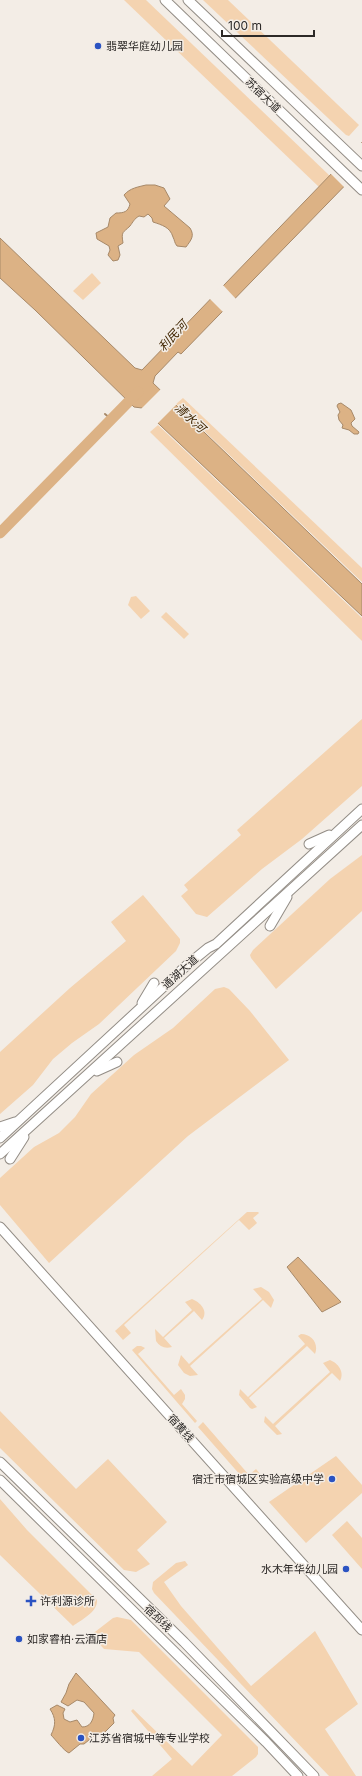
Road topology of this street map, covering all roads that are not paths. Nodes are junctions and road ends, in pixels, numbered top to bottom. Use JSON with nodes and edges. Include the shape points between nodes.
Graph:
{"nodes":[{"id":1,"x":165,"y":0,"type":"edge"},
{"id":2,"x":188,"y":0,"type":"edge"},
{"id":3,"x":362,"y":166,"type":"edge"},
{"id":4,"x":361,"y":189,"type":"edge"},
{"id":5,"x":362,"y":809,"type":"edge"},
{"id":6,"x":362,"y":825,"type":"edge"},
{"id":7,"x":338,"y":831,"type":"junction"},
{"id":8,"x":309,"y":844,"type":"dead end"},
{"id":9,"x":292,"y":889,"type":"junction"},
{"id":10,"x":270,"y":926,"type":"dead end"},
{"id":11,"x":154,"y":983,"type":"dead end"},
{"id":12,"x":138,"y":1011,"type":"junction"},
{"id":13,"x":117,"y":1062,"type":"dead end"},
{"id":14,"x":87,"y":1076,"type":"junction"},
{"id":15,"x":20,"y":1120,"type":"junction"},
{"id":16,"x":0,"y":1127,"type":"edge"},
{"id":17,"x":29,"y":1128,"type":"junction"},
{"id":18,"x":0,"y":1138,"type":"edge"},
{"id":19,"x":0,"y":1154,"type":"edge"},
{"id":20,"x":10,"y":1159,"type":"dead end"},
{"id":21,"x":0,"y":1227,"type":"edge"},
{"id":22,"x":0,"y":1462,"type":"edge"},
{"id":23,"x":0,"y":1480,"type":"edge"},
{"id":24,"x":362,"y":1630,"type":"edge"},
{"id":25,"x":298,"y":1776,"type":"edge"},
{"id":26,"x":314,"y":1776,"type":"edge"}],
"edges":[{"from":1,"to":4,"type":"main road","name":"苏宿大道"},
{"from":2,"to":3,"type":"main road","name":"苏宿大道"},
{"from":5,"to":7,"type":"main road","name":"通湖大道"},
{"from":6,"to":9,"type":"main road","name":"通湖大道"},
{"from":7,"to":8,"type":"main road"},
{"from":7,"to":12,"type":"main road","name":"通湖大道","via":[[216,944],[186,966]]},
{"from":9,"to":10,"type":"main road"},
{"from":9,"to":14,"type":"main road","name":"通湖大道"},
{"from":11,"to":12,"type":"main road"},
{"from":12,"to":15,"type":"main road","name":"通湖大道"},
{"from":13,"to":14,"type":"main road"},
{"from":14,"to":17,"type":"main road","name":"通湖大道"},
{"from":15,"to":16,"type":"main road"},
{"from":15,"to":18,"type":"main road","name":"通湖大道"},
{"from":17,"to":19,"type":"main road","name":"通湖大道"},
{"from":17,"to":20,"type":"main road"},
{"from":21,"to":24,"type":"main road","name":"宿黄线"},
{"from":22,"to":26,"type":"main road","name":"宿邳线","via":[[184,1642]]},
{"from":23,"to":25,"type":"main road","name":"宿邳线"}]}
